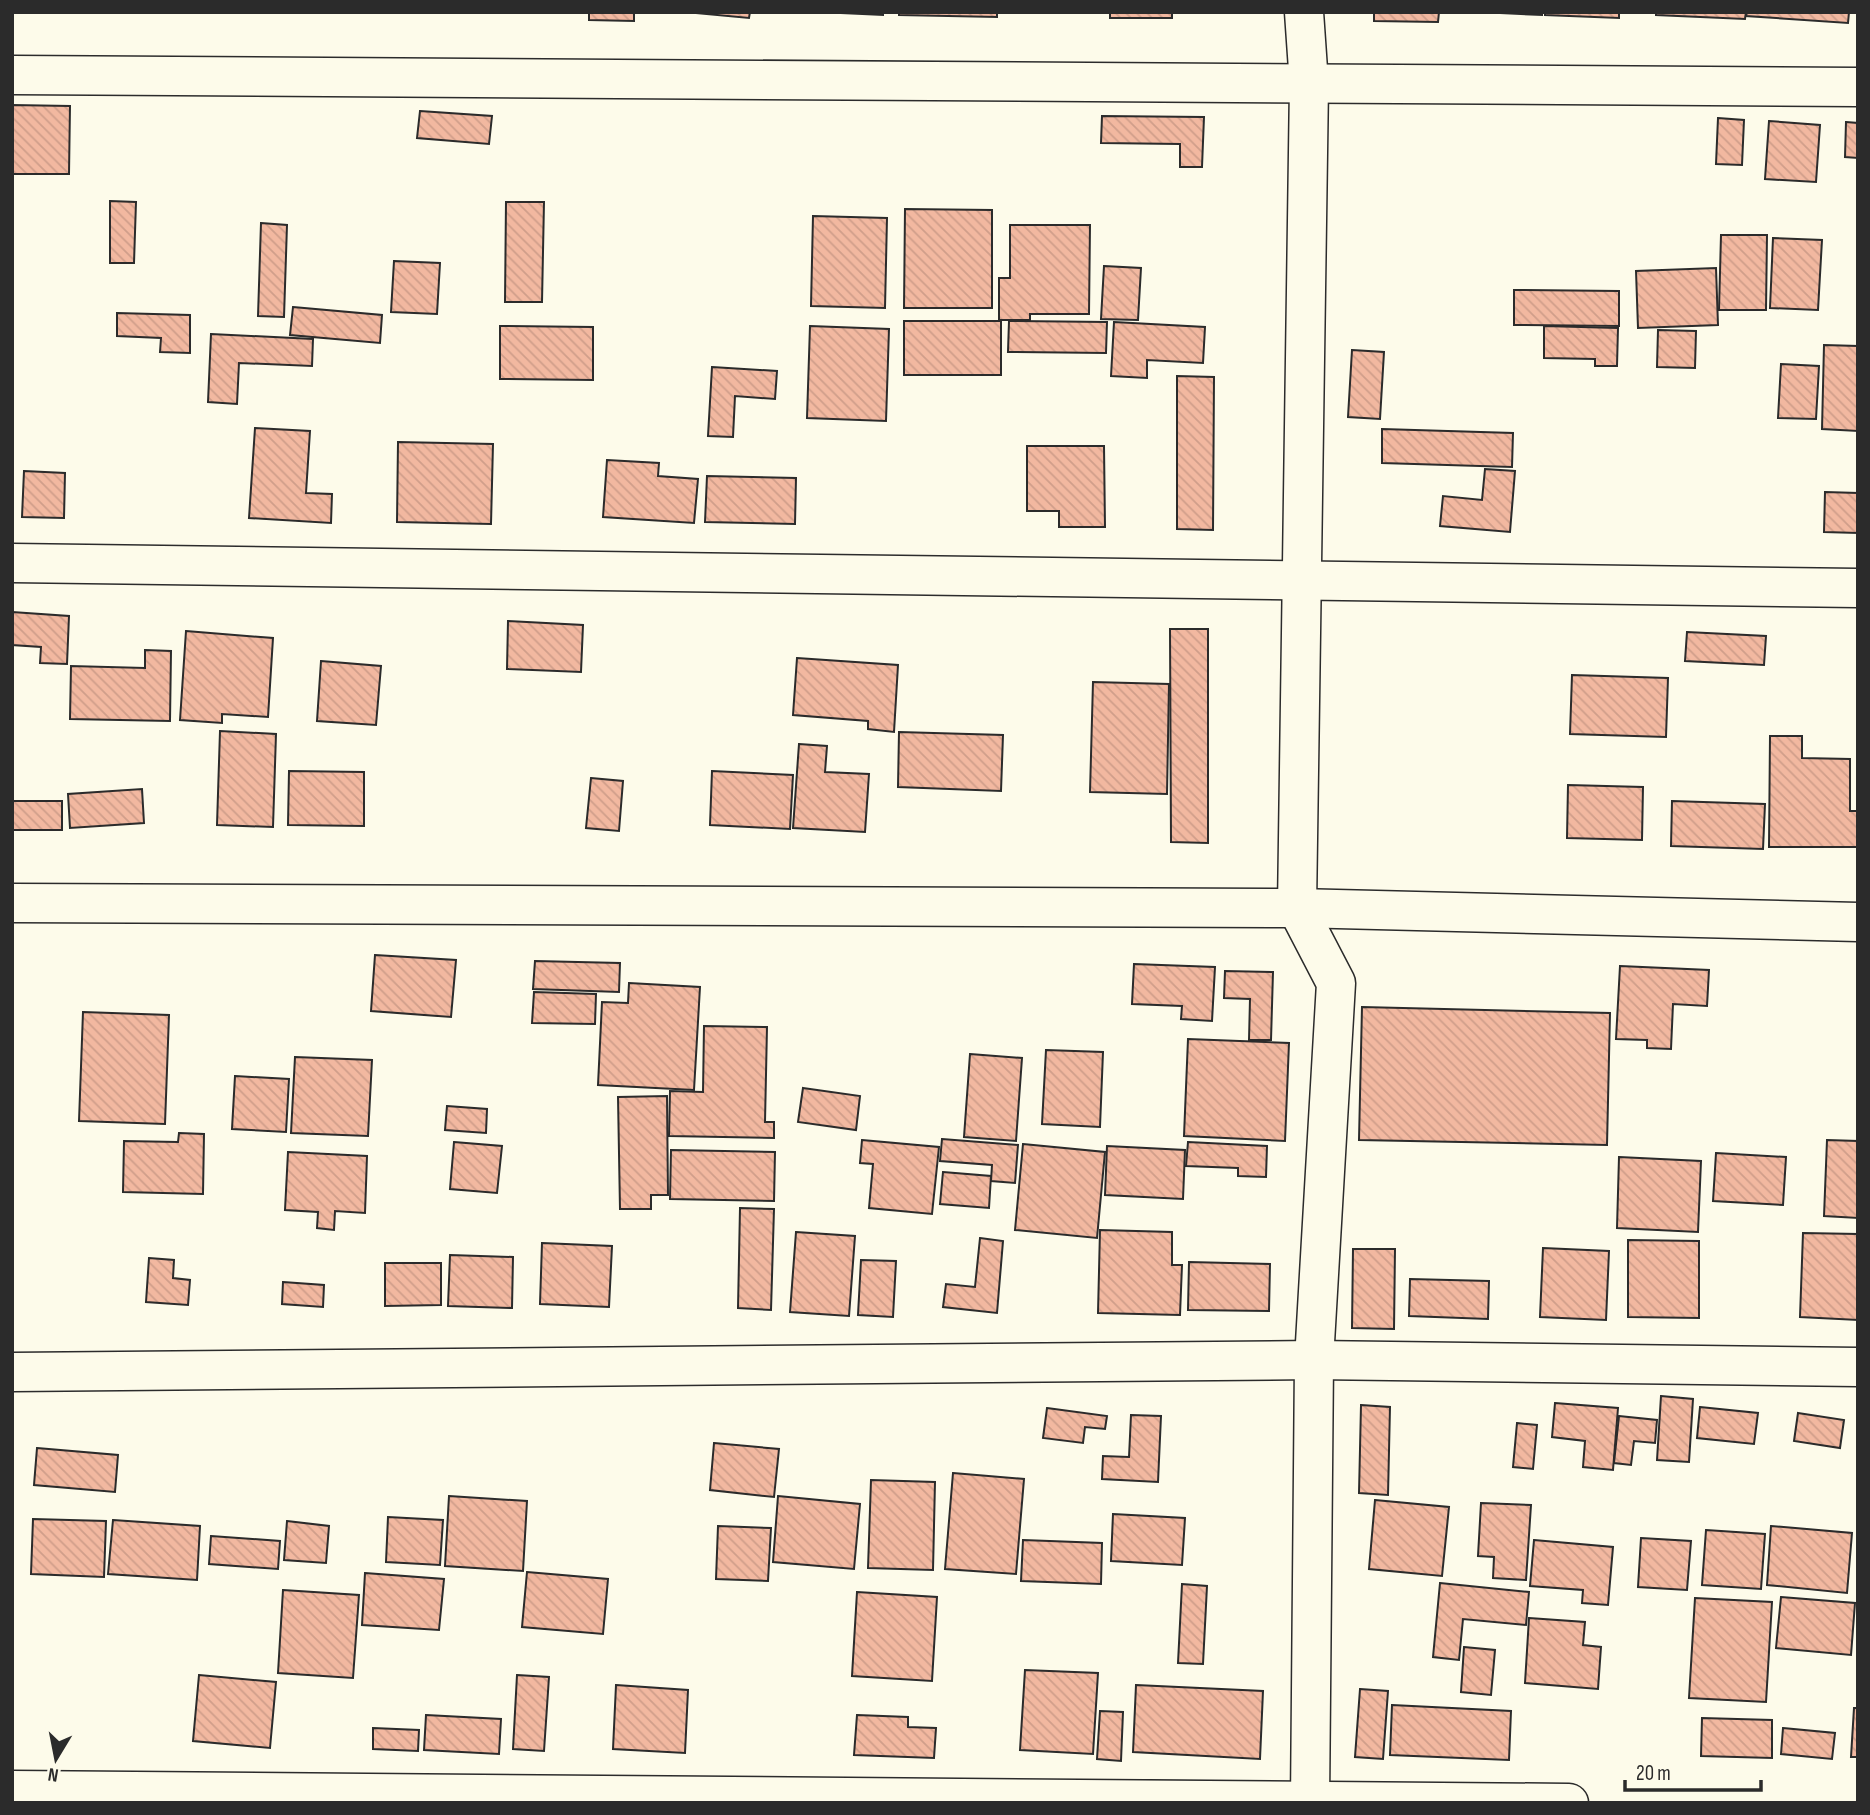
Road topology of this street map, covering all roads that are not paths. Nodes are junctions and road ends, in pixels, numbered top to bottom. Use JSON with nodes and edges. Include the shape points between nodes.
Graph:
{"nodes":[{"id":1,"x":1304,"y":12,"type":"edge"},
{"id":2,"x":12,"y":75,"type":"edge"},
{"id":3,"x":1309,"y":84,"type":"junction"},
{"id":4,"x":1858,"y":87,"type":"edge"},
{"id":5,"x":12,"y":563,"type":"edge"},
{"id":6,"x":1303,"y":580,"type":"junction"},
{"id":7,"x":1858,"y":588,"type":"edge"},
{"id":8,"x":12,"y":903,"type":"edge"},
{"id":9,"x":1297,"y":908,"type":"junction"},
{"id":10,"x":1858,"y":922,"type":"edge"},
{"id":11,"x":1314,"y":1360,"type":"junction"},
{"id":12,"x":1858,"y":1367,"type":"edge"},
{"id":13,"x":12,"y":1372,"type":"edge"},
{"id":14,"x":12,"y":1790,"type":"edge"},
{"id":15,"x":1310,"y":1802,"type":"edge"},
{"id":16,"x":1569,"y":1803,"type":"edge"}],
"edges":[{"from":1,"to":3,"type":"street"},
{"from":2,"to":3,"type":"street"},
{"from":3,"to":4,"type":"street"},
{"from":3,"to":6,"type":"street"},
{"from":5,"to":6,"type":"street"},
{"from":6,"to":7,"type":"street"},
{"from":6,"to":9,"type":"street"},
{"from":8,"to":9,"type":"street"},
{"from":9,"to":10,"type":"street"},
{"from":9,"to":11,"type":"street","via":[[1336,983]]},
{"from":11,"to":12,"type":"street"},
{"from":11,"to":13,"type":"street"},
{"from":11,"to":15,"type":"street"},
{"from":14,"to":15,"type":"street"},
{"from":15,"to":16,"type":"street"}]}
